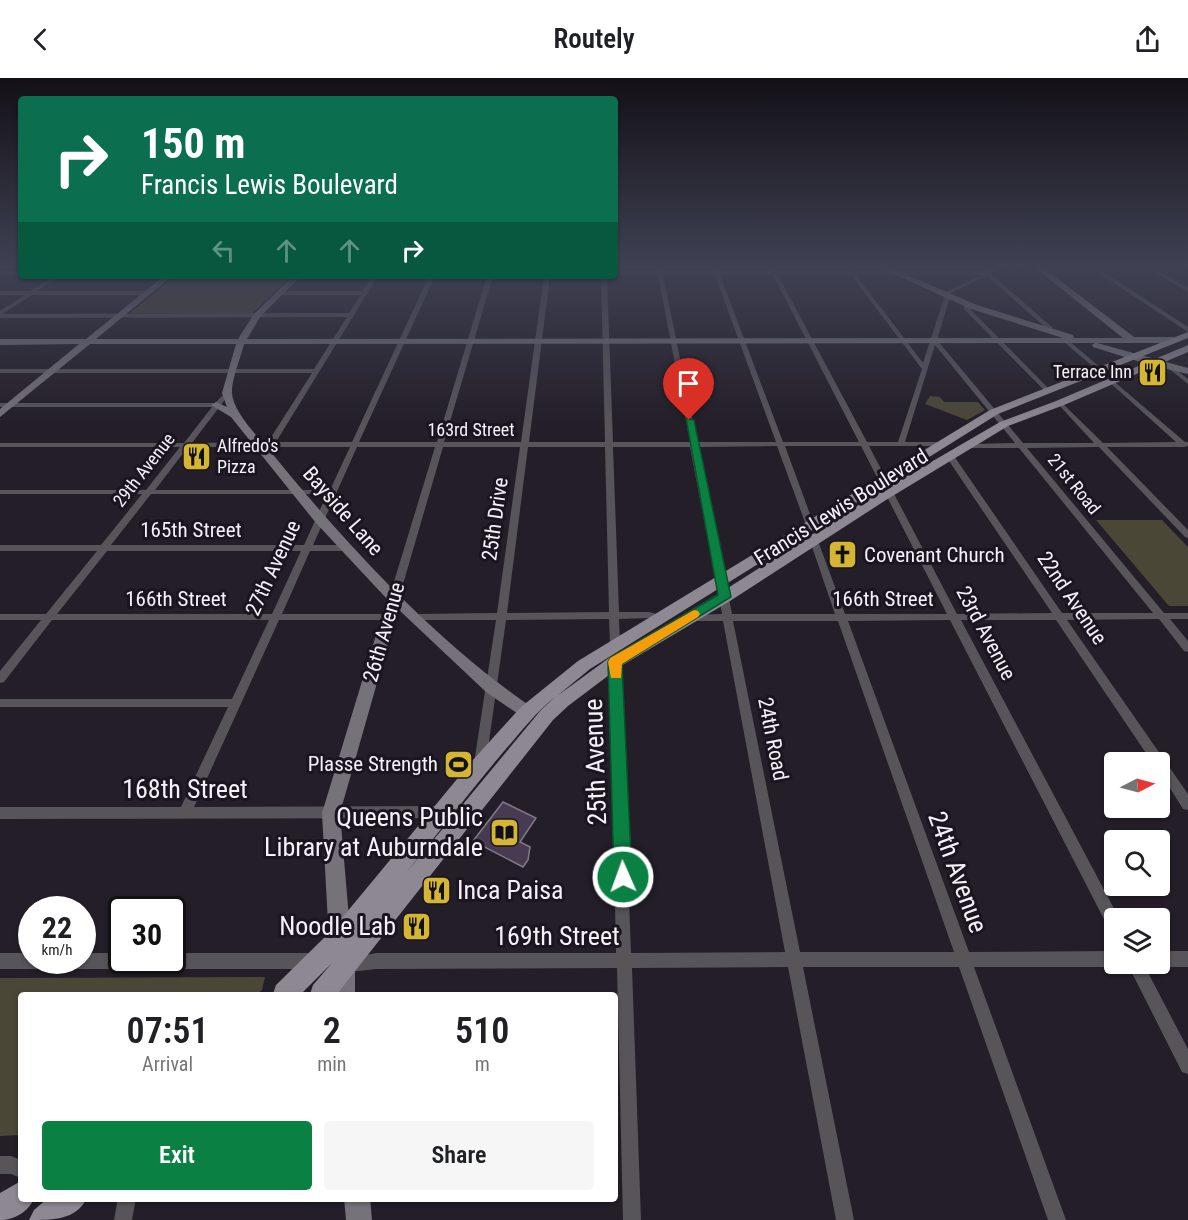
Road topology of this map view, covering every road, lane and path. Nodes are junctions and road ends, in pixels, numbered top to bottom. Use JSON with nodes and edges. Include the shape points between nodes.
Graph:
{"nodes":[{"id":1,"x":115,"y":319,"type":"edge"},
{"id":2,"x":254,"y":319,"type":"edge"},
{"id":3,"x":348,"y":319,"type":"edge"},
{"id":4,"x":412,"y":319,"type":"edge"},
{"id":5,"x":477,"y":319,"type":"edge"},
{"id":6,"x":541,"y":319,"type":"edge"},
{"id":7,"x":605,"y":319,"type":"edge"},
{"id":8,"x":670,"y":319,"type":"edge"},
{"id":9,"x":734,"y":319,"type":"edge"},
{"id":10,"x":799,"y":319,"type":"edge"},
{"id":11,"x":887,"y":319,"type":"edge"},
{"id":12,"x":941,"y":319,"type":"edge"},
{"id":13,"x":977,"y":319,"type":"edge"},
{"id":14,"x":1013,"y":319,"type":"edge"},
{"id":15,"x":1040,"y":319,"type":"edge"},
{"id":16,"x":1105,"y":319,"type":"edge"},
{"id":17,"x":1172,"y":319,"type":"edge"},
{"id":18,"x":1046,"y":330,"type":"junction"},
{"id":19,"x":1188,"y":330,"type":"edge"},
{"id":20,"x":1188,"y":335,"type":"edge"},
{"id":21,"x":1132,"y":340,"type":"junction"},
{"id":22,"x":1175,"y":340,"type":"junction"},
{"id":23,"x":241,"y":341,"type":"junction"},
{"id":24,"x":334,"y":341,"type":"junction"},
{"id":25,"x":538,"y":341,"type":"junction"},
{"id":26,"x":606,"y":341,"type":"junction"},
{"id":27,"x":674,"y":341,"type":"junction"},
{"id":28,"x":742,"y":341,"type":"junction"},
{"id":29,"x":810,"y":341,"type":"junction"},
{"id":30,"x":903,"y":341,"type":"junction"},
{"id":31,"x":935,"y":341,"type":"junction"},
{"id":32,"x":998,"y":341,"type":"junction"},
{"id":33,"x":1065,"y":341,"type":"junction"},
{"id":34,"x":1083,"y":341,"type":"junction"},
{"id":35,"x":0,"y":342,"type":"edge"},
{"id":36,"x":88,"y":342,"type":"junction"},
{"id":37,"x":402,"y":342,"type":"junction"},
{"id":38,"x":470,"y":342,"type":"junction"},
{"id":39,"x":1188,"y":348,"type":"edge"},
{"id":40,"x":929,"y":356,"type":"junction"},
{"id":41,"x":948,"y":357,"type":"junction"},
{"id":42,"x":1134,"y":357,"type":"junction"},
{"id":43,"x":1153,"y":363,"type":"junction"},
{"id":44,"x":1170,"y":367,"type":"junction"},
{"id":45,"x":925,"y":369,"type":"junction"},
{"id":46,"x":1100,"y":370,"type":"junction"},
{"id":47,"x":0,"y":371,"type":"edge"},
{"id":48,"x":52,"y":371,"type":"junction"},
{"id":49,"x":232,"y":371,"type":"junction"},
{"id":50,"x":316,"y":371,"type":"junction"},
{"id":51,"x":1188,"y":371,"type":"edge"},
{"id":52,"x":1110,"y":380,"type":"junction"},
{"id":53,"x":1188,"y":382,"type":"edge"},
{"id":54,"x":1048,"y":391,"type":"junction"},
{"id":55,"x":227,"y":393,"type":"junction"},
{"id":56,"x":1060,"y":404,"type":"junction"},
{"id":57,"x":0,"y":405,"type":"edge"},
{"id":58,"x":10,"y":405,"type":"junction"},
{"id":59,"x":216,"y":405,"type":"junction"},
{"id":60,"x":994,"y":412,"type":"junction"},
{"id":61,"x":0,"y":414,"type":"edge"},
{"id":62,"x":235,"y":415,"type":"junction"},
{"id":63,"x":1004,"y":424,"type":"junction"},
{"id":64,"x":900,"y":444,"type":"junction"},
{"id":65,"x":942,"y":444,"type":"junction"},
{"id":66,"x":0,"y":445,"type":"edge"},
{"id":67,"x":185,"y":445,"type":"junction"},
{"id":68,"x":355,"y":445,"type":"junction"},
{"id":69,"x":440,"y":445,"type":"junction"},
{"id":70,"x":524,"y":445,"type":"junction"},
{"id":71,"x":609,"y":445,"type":"junction"},
{"id":72,"x":694,"y":445,"type":"junction"},
{"id":73,"x":779,"y":445,"type":"junction"},
{"id":74,"x":863,"y":445,"type":"junction"},
{"id":75,"x":1021,"y":445,"type":"junction"},
{"id":76,"x":1101,"y":445,"type":"junction"},
{"id":77,"x":970,"y":446,"type":"junction"},
{"id":78,"x":1186,"y":446,"type":"edge"},
{"id":79,"x":265,"y":447,"type":"junction"},
{"id":80,"x":951,"y":458,"type":"junction"},
{"id":81,"x":886,"y":487,"type":"junction"},
{"id":82,"x":0,"y":492,"type":"edge"},
{"id":83,"x":148,"y":492,"type":"junction"},
{"id":84,"x":297,"y":492,"type":"junction"},
{"id":85,"x":333,"y":492,"type":"junction"},
{"id":86,"x":320,"y":520,"type":"junction"},
{"id":87,"x":810,"y":525,"type":"junction"},
{"id":88,"x":1188,"y":535,"type":"edge"},
{"id":89,"x":814,"y":541,"type":"junction"},
{"id":90,"x":0,"y":548,"type":"edge"},
{"id":91,"x":104,"y":548,"type":"junction"},
{"id":92,"x":307,"y":548,"type":"junction"},
{"id":93,"x":346,"y":548,"type":"junction"},
{"id":94,"x":723,"y":589,"type":"junction"},
{"id":95,"x":394,"y":598,"type":"junction"},
{"id":96,"x":614,"y":615,"type":"junction"},
{"id":97,"x":50,"y":616,"type":"junction"},
{"id":98,"x":275,"y":616,"type":"junction"},
{"id":99,"x":954,"y":616,"type":"junction"},
{"id":100,"x":1060,"y":616,"type":"junction"},
{"id":101,"x":1162,"y":616,"type":"junction"},
{"id":102,"x":1188,"y":616,"type":"edge"},
{"id":103,"x":0,"y":617,"type":"edge"},
{"id":104,"x":389,"y":617,"type":"junction"},
{"id":105,"x":414,"y":617,"type":"junction"},
{"id":106,"x":502,"y":617,"type":"junction"},
{"id":107,"x":841,"y":617,"type":"junction"},
{"id":108,"x":661,"y":618,"type":"junction"},
{"id":109,"x":687,"y":618,"type":"junction"},
{"id":110,"x":728,"y":618,"type":"junction"},
{"id":111,"x":1188,"y":648,"type":"edge"},
{"id":112,"x":615,"y":653,"type":"junction"},
{"id":113,"x":0,"y":679,"type":"edge"},
{"id":114,"x":492,"y":688,"type":"junction"},
{"id":115,"x":0,"y":703,"type":"edge"},
{"id":116,"x":236,"y":703,"type":"junction"},
{"id":117,"x":527,"y":712,"type":"junction"},
{"id":118,"x":1152,"y":752,"type":"edge"},
{"id":119,"x":479,"y":767,"type":"junction"},
{"id":120,"x":1170,"y":778,"type":"edge"},
{"id":121,"x":1188,"y":805,"type":"edge"},
{"id":122,"x":442,"y":812,"type":"junction"},
{"id":123,"x":0,"y":813,"type":"edge"},
{"id":124,"x":185,"y":813,"type":"junction"},
{"id":125,"x":331,"y":813,"type":"junction"},
{"id":126,"x":1106,"y":908,"type":"edge"},
{"id":127,"x":340,"y":939,"type":"junction"},
{"id":128,"x":626,"y":959,"type":"junction"},
{"id":129,"x":794,"y":959,"type":"junction"},
{"id":130,"x":964,"y":959,"type":"junction"},
{"id":131,"x":1104,"y":959,"type":"edge"},
{"id":132,"x":1170,"y":959,"type":"edge"},
{"id":133,"x":1188,"y":959,"type":"edge"},
{"id":134,"x":0,"y":960,"type":"edge"},
{"id":135,"x":320,"y":961,"type":"junction"},
{"id":136,"x":344,"y":966,"type":"junction"},
{"id":137,"x":1141,"y":974,"type":"edge"},
{"id":138,"x":287,"y":992,"type":"edge"},
{"id":139,"x":324,"y":992,"type":"edge"},
{"id":140,"x":344,"y":992,"type":"edge"},
{"id":141,"x":1188,"y":1066,"type":"edge"},
{"id":142,"x":0,"y":1165,"type":"edge"},
{"id":143,"x":18,"y":1168,"type":"edge"},
{"id":144,"x":18,"y":1198,"type":"edge"},
{"id":145,"x":68,"y":1202,"type":"edge"},
{"id":146,"x":126,"y":1202,"type":"edge"},
{"id":147,"x":357,"y":1202,"type":"edge"},
{"id":148,"x":0,"y":1210,"type":"edge"},
{"id":149,"x":44,"y":1220,"type":"edge"},
{"id":150,"x":123,"y":1220,"type":"edge"},
{"id":151,"x":359,"y":1220,"type":"edge"},
{"id":152,"x":632,"y":1220,"type":"edge"},
{"id":153,"x":845,"y":1220,"type":"edge"},
{"id":154,"x":1057,"y":1220,"type":"edge"}],
"edges":[{"from":1,"to":36,"type":"street"},
{"from":2,"to":23,"type":"street","name":"29th Avenue"},
{"from":3,"to":24,"type":"street"},
{"from":4,"to":37,"type":"street","name":"27th Avenue"},
{"from":5,"to":38,"type":"street","name":"26th Avenue"},
{"from":6,"to":25,"type":"street","name":"25th Drive"},
{"from":7,"to":26,"type":"street","name":"25th Avenue"},
{"from":8,"to":27,"type":"street","name":"24th Road"},
{"from":9,"to":28,"type":"street"},
{"from":10,"to":29,"type":"street","name":"23rd Avenue"},
{"from":11,"to":30,"type":"street"},
{"from":12,"to":31,"type":"street"},
{"from":13,"to":32,"type":"street"},
{"from":14,"to":18,"type":"street"},
{"from":15,"to":18,"type":"street","via":[[1050,328]]},
{"from":16,"to":21,"type":"street"},
{"from":17,"to":19,"type":"street"},
{"from":18,"to":34,"type":"street"},
{"from":20,"to":22,"type":"main road","name":"Francis Lewis Boulevard"},
{"from":21,"to":22,"type":"street"},
{"from":21,"to":34,"type":"street"},
{"from":22,"to":42,"type":"main road","name":"Francis Lewis Boulevard"},
{"from":22,"to":43,"type":"main road","via":[[1167,351],[1152,358]]},
{"from":23,"to":24,"type":"street"},
{"from":23,"to":36,"type":"street"},
{"from":23,"to":49,"type":"street","name":"29th Avenue"},
{"from":24,"to":37,"type":"street"},
{"from":24,"to":50,"type":"street"},
{"from":25,"to":26,"type":"street"},
{"from":25,"to":38,"type":"street"},
{"from":25,"to":70,"type":"street","name":"25th Drive"},
{"from":26,"to":27,"type":"street"},
{"from":26,"to":71,"type":"street","name":"25th Avenue"},
{"from":27,"to":28,"type":"street"},
{"from":27,"to":72,"type":"street","name":"24th Road"},
{"from":28,"to":29,"type":"street"},
{"from":28,"to":73,"type":"street"},
{"from":29,"to":30,"type":"street"},
{"from":29,"to":74,"type":"street","name":"23rd Avenue"},
{"from":30,"to":31,"type":"street"},
{"from":30,"to":45,"type":"street"},
{"from":31,"to":32,"type":"street"},
{"from":31,"to":40,"type":"street"},
{"from":31,"to":41,"type":"street","name":"21st Road"},
{"from":32,"to":33,"type":"street"},
{"from":32,"to":54,"type":"street"},
{"from":33,"to":34,"type":"street"},
{"from":33,"to":46,"type":"street"},
{"from":34,"to":42,"type":"street"},
{"from":35,"to":36,"type":"street"},
{"from":36,"to":48,"type":"street"},
{"from":37,"to":38,"type":"street"},
{"from":37,"to":68,"type":"street","name":"27th Avenue"},
{"from":38,"to":69,"type":"street","name":"26th Avenue"},
{"from":39,"to":43,"type":"main road","name":"Francis Lewis Boulevard"},
{"from":40,"to":41,"type":"street"},
{"from":40,"to":45,"type":"street"},
{"from":41,"to":60,"type":"street","name":"21st Road"},
{"from":42,"to":43,"type":"street"},
{"from":42,"to":46,"type":"main road","name":"Francis Lewis Boulevard"},
{"from":42,"to":52,"type":"main road","via":[[1134,362],[1116,370]]},
{"from":43,"to":44,"type":"street"},
{"from":43,"to":52,"type":"main road","name":"Francis Lewis Boulevard"},
{"from":44,"to":51,"type":"street"},
{"from":44,"to":53,"type":"street"},
{"from":45,"to":64,"type":"street"},
{"from":46,"to":54,"type":"main road","name":"Francis Lewis Boulevard"},
{"from":47,"to":48,"type":"street"},
{"from":48,"to":49,"type":"street"},
{"from":48,"to":58,"type":"street"},
{"from":49,"to":50,"type":"street"},
{"from":49,"to":55,"type":"street","name":"29th Avenue"},
{"from":50,"to":79,"type":"street"},
{"from":52,"to":56,"type":"main road","name":"Francis Lewis Boulevard"},
{"from":52,"to":78,"type":"street"},
{"from":54,"to":60,"type":"main road","name":"Francis Lewis Boulevard"},
{"from":55,"to":59,"type":"street","name":"29th Avenue"},
{"from":55,"to":62,"type":"street","name":"Bayside Lane"},
{"from":56,"to":63,"type":"main road","name":"Francis Lewis Boulevard"},
{"from":56,"to":76,"type":"street"},
{"from":57,"to":58,"type":"street"},
{"from":58,"to":59,"type":"street"},
{"from":58,"to":61,"type":"street"},
{"from":59,"to":62,"type":"street"},
{"from":59,"to":67,"type":"street","name":"29th Avenue"},
{"from":60,"to":63,"type":"street","name":"21st Road"},
{"from":60,"to":65,"type":"main road","name":"Francis Lewis Boulevard"},
{"from":60,"to":77,"type":"main road","via":[[995,420],[970,439]]},
{"from":62,"to":79,"type":"street","name":"Bayside Lane"},
{"from":63,"to":75,"type":"street","name":"21st Road"},
{"from":63,"to":77,"type":"main road","name":"Francis Lewis Boulevard"},
{"from":64,"to":65,"type":"street","name":"163rd Street"},
{"from":64,"to":74,"type":"street","name":"163rd Street"},
{"from":65,"to":81,"type":"main road","name":"Francis Lewis Boulevard"},
{"from":66,"to":67,"type":"street","name":"163rd Street"},
{"from":67,"to":79,"type":"street","name":"163rd Street"},
{"from":67,"to":83,"type":"street","name":"29th Avenue"},
{"from":68,"to":69,"type":"street","name":"163rd Street"},
{"from":68,"to":79,"type":"street","name":"163rd Street"},
{"from":68,"to":85,"type":"street","name":"27th Avenue"},
{"from":69,"to":70,"type":"street","name":"163rd Street"},
{"from":69,"to":95,"type":"street","name":"26th Avenue"},
{"from":70,"to":71,"type":"street","name":"163rd Street"},
{"from":70,"to":106,"type":"street","name":"25th Drive"},
{"from":71,"to":72,"type":"street","name":"163rd Street"},
{"from":71,"to":96,"type":"street","name":"25th Avenue"},
{"from":72,"to":73,"type":"street","name":"163rd Street"},
{"from":72,"to":94,"type":"street","name":"24th Road"},
{"from":73,"to":74,"type":"street","name":"163rd Street"},
{"from":73,"to":87,"type":"street"},
{"from":74,"to":81,"type":"street","name":"23rd Avenue"},
{"from":75,"to":76,"type":"street"},
{"from":75,"to":77,"type":"street"},
{"from":75,"to":101,"type":"street","name":"21st Road"},
{"from":76,"to":78,"type":"street"},
{"from":76,"to":88,"type":"street"},
{"from":77,"to":80,"type":"main road","name":"Francis Lewis Boulevard"},
{"from":79,"to":84,"type":"street","name":"Bayside Lane"},
{"from":80,"to":81,"type":"main road","name":"Francis Lewis Boulevard"},
{"from":80,"to":100,"type":"street","name":"22nd Avenue"},
{"from":81,"to":87,"type":"main road","name":"Francis Lewis Boulevard"},
{"from":81,"to":89,"type":"main road","name":"Francis Lewis Boulevard"},
{"from":81,"to":99,"type":"street","name":"23rd Avenue"},
{"from":82,"to":83,"type":"street"},
{"from":83,"to":84,"type":"street"},
{"from":83,"to":91,"type":"street","name":"29th Avenue"},
{"from":84,"to":85,"type":"street"},
{"from":84,"to":86,"type":"street","name":"Bayside Lane"},
{"from":85,"to":86,"type":"street","name":"27th Avenue"},
{"from":86,"to":92,"type":"street","name":"27th Avenue"},
{"from":86,"to":93,"type":"street","name":"Bayside Lane"},
{"from":87,"to":94,"type":"main road","name":"Francis Lewis Boulevard"},
{"from":89,"to":94,"type":"main road","name":"Francis Lewis Boulevard"},
{"from":89,"to":107,"type":"street","name":"24th Avenue"},
{"from":90,"to":91,"type":"street","name":"165th Street"},
{"from":91,"to":92,"type":"street","name":"165th Street"},
{"from":91,"to":97,"type":"street","name":"29th Avenue"},
{"from":92,"to":93,"type":"street","name":"165th Street"},
{"from":92,"to":98,"type":"street","name":"27th Avenue"},
{"from":93,"to":95,"type":"street","name":"Bayside Lane"},
{"from":94,"to":108,"type":"main road","name":"Francis Lewis Boulevard"},
{"from":94,"to":109,"type":"main road","name":"Francis Lewis Boulevard"},
{"from":94,"to":110,"type":"street","name":"24th Road"},
{"from":95,"to":104,"type":"street","name":"26th Avenue"},
{"from":95,"to":105,"type":"street","name":"Bayside Lane"},
{"from":96,"to":106,"type":"street"},
{"from":96,"to":108,"type":"street"},
{"from":96,"to":112,"type":"street","name":"25th Avenue"},
{"from":97,"to":98,"type":"street","name":"166th Street"},
{"from":97,"to":103,"type":"street","name":"166th Street"},
{"from":97,"to":113,"type":"street","name":"29th Avenue"},
{"from":98,"to":104,"type":"street","name":"166th Street"},
{"from":98,"to":116,"type":"street","name":"27th Avenue"},
{"from":99,"to":100,"type":"street","name":"166th Street"},
{"from":99,"to":107,"type":"street","name":"166th Street"},
{"from":99,"to":126,"type":"street","name":"23rd Avenue"},
{"from":100,"to":101,"type":"street","name":"166th Street"},
{"from":100,"to":118,"type":"street","name":"22nd Avenue"},
{"from":101,"to":102,"type":"street","name":"166th Street"},
{"from":101,"to":111,"type":"street","name":"21st Road"},
{"from":104,"to":125,"type":"street","name":"26th Avenue"},
{"from":105,"to":106,"type":"street"},
{"from":105,"to":114,"type":"street","name":"Bayside Lane"},
{"from":106,"to":114,"type":"street","name":"25th Drive"},
{"from":107,"to":110,"type":"street","name":"166th Street"},
{"from":107,"to":130,"type":"street","name":"24th Avenue"},
{"from":108,"to":112,"type":"main road","name":"Francis Lewis Boulevard"},
{"from":109,"to":110,"type":"street","name":"166th Street"},
{"from":109,"to":112,"type":"main road","name":"Francis Lewis Boulevard"},
{"from":110,"to":129,"type":"street","name":"24th Road"},
{"from":112,"to":117,"type":"main road","name":"Francis Lewis Boulevard","via":[[560,683]]},
{"from":112,"to":128,"type":"street","name":"25th Avenue"},
{"from":112,"to":136,"type":"main road","name":"Francis Lewis Boulevard","via":[[547,715]]},
{"from":114,"to":117,"type":"street","name":"Bayside Lane"},
{"from":114,"to":119,"type":"street","name":"25th Drive"},
{"from":115,"to":116,"type":"street"},
{"from":116,"to":124,"type":"street","name":"27th Avenue"},
{"from":117,"to":119,"type":"main road","name":"Francis Lewis Boulevard"},
{"from":119,"to":122,"type":"main road","name":"Francis Lewis Boulevard"},
{"from":120,"to":121,"type":"street","name":"22nd Avenue"},
{"from":122,"to":125,"type":"street","name":"168th Street"},
{"from":122,"to":127,"type":"main road","name":"Francis Lewis Boulevard"},
{"from":123,"to":124,"type":"street","name":"168th Street"},
{"from":124,"to":125,"type":"street","name":"168th Street"},
{"from":125,"to":127,"type":"street","name":"26th Avenue"},
{"from":127,"to":135,"type":"main road","name":"Francis Lewis Boulevard"},
{"from":127,"to":136,"type":"street","name":"26th Avenue"},
{"from":128,"to":129,"type":"street","name":"169th Street"},
{"from":128,"to":136,"type":"street","name":"169th Street","via":[[376,961]]},
{"from":128,"to":152,"type":"street","name":"25th Avenue"},
{"from":129,"to":130,"type":"street","name":"169th Street"},
{"from":129,"to":153,"type":"street","name":"24th Road"},
{"from":130,"to":131,"type":"street","name":"169th Street"},
{"from":130,"to":154,"type":"street","name":"24th Avenue"},
{"from":132,"to":133,"type":"street"},
{"from":134,"to":135,"type":"street","name":"169th Street"},
{"from":135,"to":136,"type":"street","name":"169th Street"},
{"from":135,"to":138,"type":"main road","name":"Francis Lewis Boulevard"},
{"from":136,"to":139,"type":"main road","name":"Francis Lewis Boulevard"},
{"from":136,"to":140,"type":"street","name":"26th Avenue"},
{"from":137,"to":141,"type":"street"},
{"from":142,"to":143,"type":"street"},
{"from":144,"to":148,"type":"main road"},
{"from":145,"to":149,"type":"main road"},
{"from":146,"to":150,"type":"street"},
{"from":147,"to":151,"type":"street"}]}
